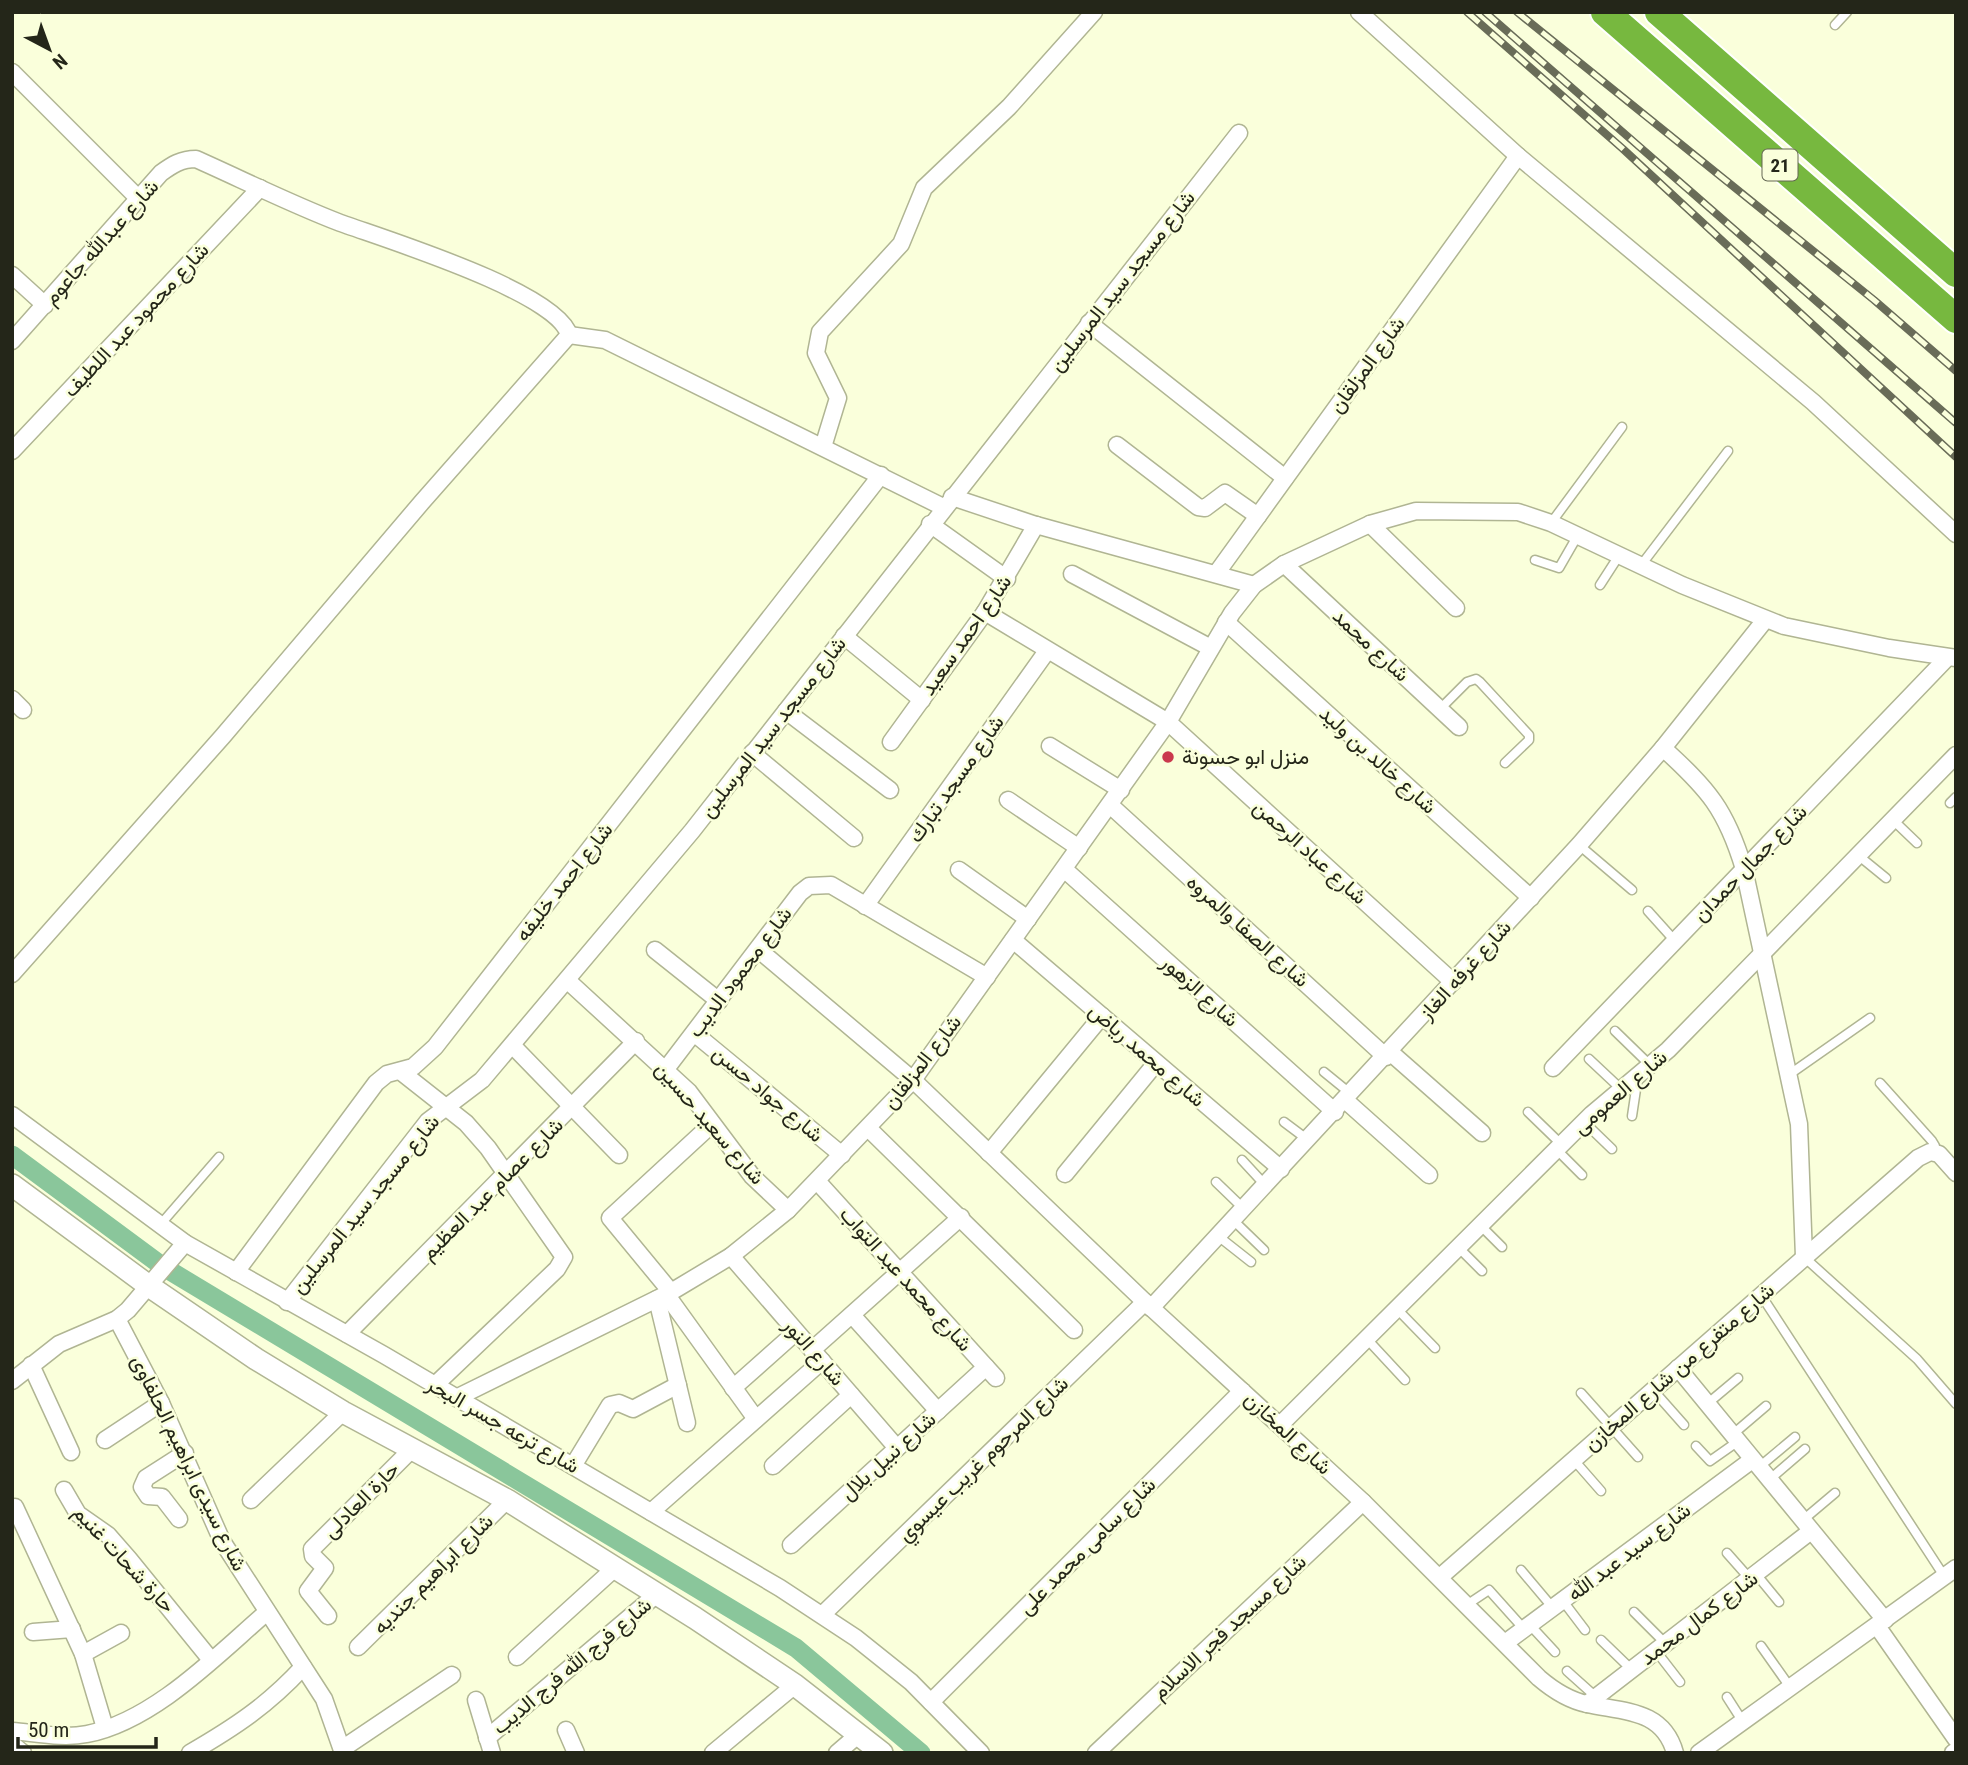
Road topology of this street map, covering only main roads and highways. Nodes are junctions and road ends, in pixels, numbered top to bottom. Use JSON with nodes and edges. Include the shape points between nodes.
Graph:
{"nodes":[{"id":1,"x":1605,"y":12,"type":"edge"},
{"id":2,"x":1659,"y":12,"type":"edge"},
{"id":3,"x":1956,"y":273,"type":"edge"},
{"id":4,"x":1956,"y":318,"type":"edge"}],
"edges":[{"from":1,"to":4,"type":"highway","number":"21"},
{"from":2,"to":3,"type":"highway","number":"21"}]}
